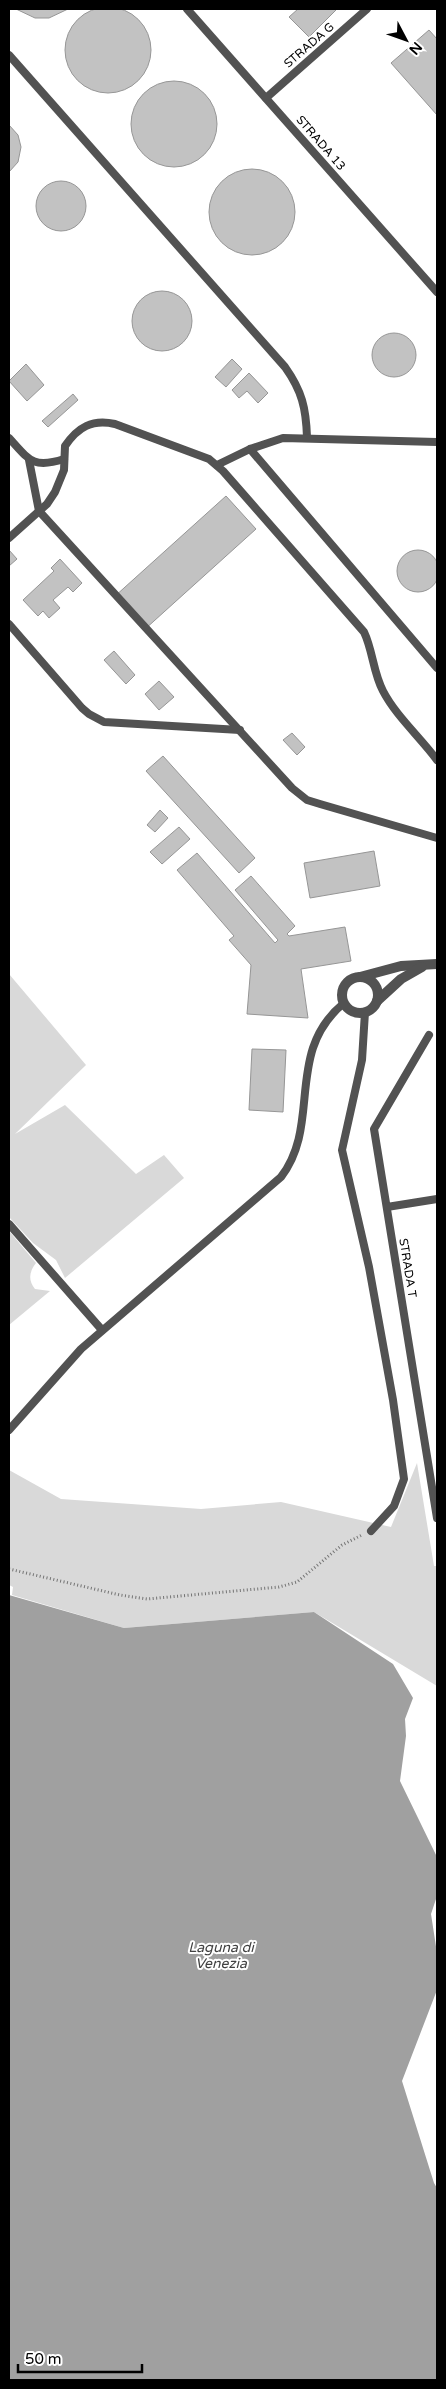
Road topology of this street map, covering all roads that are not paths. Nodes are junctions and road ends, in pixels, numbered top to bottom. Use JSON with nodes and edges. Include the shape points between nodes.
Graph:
{"nodes":[{"id":1,"x":187,"y":9,"type":"edge"},
{"id":2,"x":368,"y":9,"type":"edge"},
{"id":3,"x":9,"y":55,"type":"edge"},
{"id":4,"x":266,"y":98,"type":"junction"},
{"id":5,"x":437,"y":292,"type":"edge"},
{"id":6,"x":307,"y":437,"type":"junction"},
{"id":7,"x":9,"y":438,"type":"edge"},
{"id":8,"x":437,"y":442,"type":"edge"},
{"id":9,"x":250,"y":449,"type":"junction"},
{"id":10,"x":64,"y":458,"type":"junction"},
{"id":11,"x":29,"y":460,"type":"junction"},
{"id":12,"x":217,"y":465,"type":"junction"},
{"id":13,"x":39,"y":511,"type":"junction"},
{"id":14,"x":9,"y":538,"type":"edge"},
{"id":15,"x":9,"y":624,"type":"edge"},
{"id":16,"x":437,"y":668,"type":"edge"},
{"id":17,"x":240,"y":730,"type":"junction"},
{"id":18,"x":437,"y":760,"type":"edge"},
{"id":19,"x":437,"y":838,"type":"edge"},
{"id":20,"x":437,"y":964,"type":"edge"},
{"id":21,"x":423,"y":966,"type":"junction"},
{"id":22,"x":360,"y":977,"type":"junction"},
{"id":23,"x":377,"y":1001,"type":"junction"},
{"id":24,"x":344,"y":1003,"type":"junction"},
{"id":25,"x":365,"y":1012,"type":"junction"},
{"id":26,"x":429,"y":1035,"type":"dead end"},
{"id":27,"x":437,"y":1199,"type":"edge"},
{"id":28,"x":387,"y":1208,"type":"junction"},
{"id":29,"x":9,"y":1224,"type":"edge"},
{"id":30,"x":102,"y":1330,"type":"junction"},
{"id":31,"x":9,"y":1430,"type":"edge"},
{"id":32,"x":437,"y":1518,"type":"edge"},
{"id":33,"x":371,"y":1531,"type":"road end"}],
"edges":[{"from":1,"to":4,"type":"lane","name":"STRADA 13"},
{"from":2,"to":4,"type":"lane","name":"STRADA G"},
{"from":3,"to":6,"type":"lane","via":[[285,367],[301,394]]},
{"from":4,"to":5,"type":"lane","name":"STRADA 13"},
{"from":6,"to":8,"type":"lane"},
{"from":6,"to":9,"type":"lane","via":[[283,438]]},
{"from":7,"to":11,"type":"lane"},
{"from":9,"to":12,"type":"lane"},
{"from":9,"to":16,"type":"lane"},
{"from":10,"to":11,"type":"lane","via":[[47,464]]},
{"from":10,"to":12,"type":"lane","via":[[65,446],[80,429],[88,424],[106,422],[209,459]]},
{"from":10,"to":13,"type":"lane","via":[[64,470],[55,492]]},
{"from":11,"to":13,"type":"lane"},
{"from":12,"to":18,"type":"lane","via":[[364,632],[371,646],[376,674],[390,703]]},
{"from":13,"to":14,"type":"lane"},
{"from":13,"to":17,"type":"lane"},
{"from":15,"to":17,"type":"lane","via":[[95,719]]},
{"from":17,"to":19,"type":"lane","via":[[292,788],[307,800]]},
{"from":20,"to":21,"type":"street"},
{"from":21,"to":22,"type":"street","via":[[401,966]]},
{"from":21,"to":23,"type":"street","via":[[401,979]]},
{"from":22,"to":23,"type":"street","via":[[375,984]]},
{"from":22,"to":24,"type":"street","via":[[345,985]]},
{"from":23,"to":25,"type":"street"},
{"from":24,"to":25,"type":"street","via":[[353,1012]]},
{"from":24,"to":30,"type":"lane","via":[[330,1016],[316,1041],[304,1088],[300,1140],[287,1170],[275,1184]]},
{"from":25,"to":33,"type":"lane","via":[[362,1060],[342,1150],[369,1267],[395,1409],[404,1479],[394,1506]]},
{"from":26,"to":28,"type":"lane","name":"STRADA T","via":[[374,1130]]},
{"from":27,"to":28,"type":"lane"},
{"from":28,"to":32,"type":"lane","name":"STRADA T"},
{"from":29,"to":30,"type":"lane"},
{"from":30,"to":31,"type":"lane"}]}
